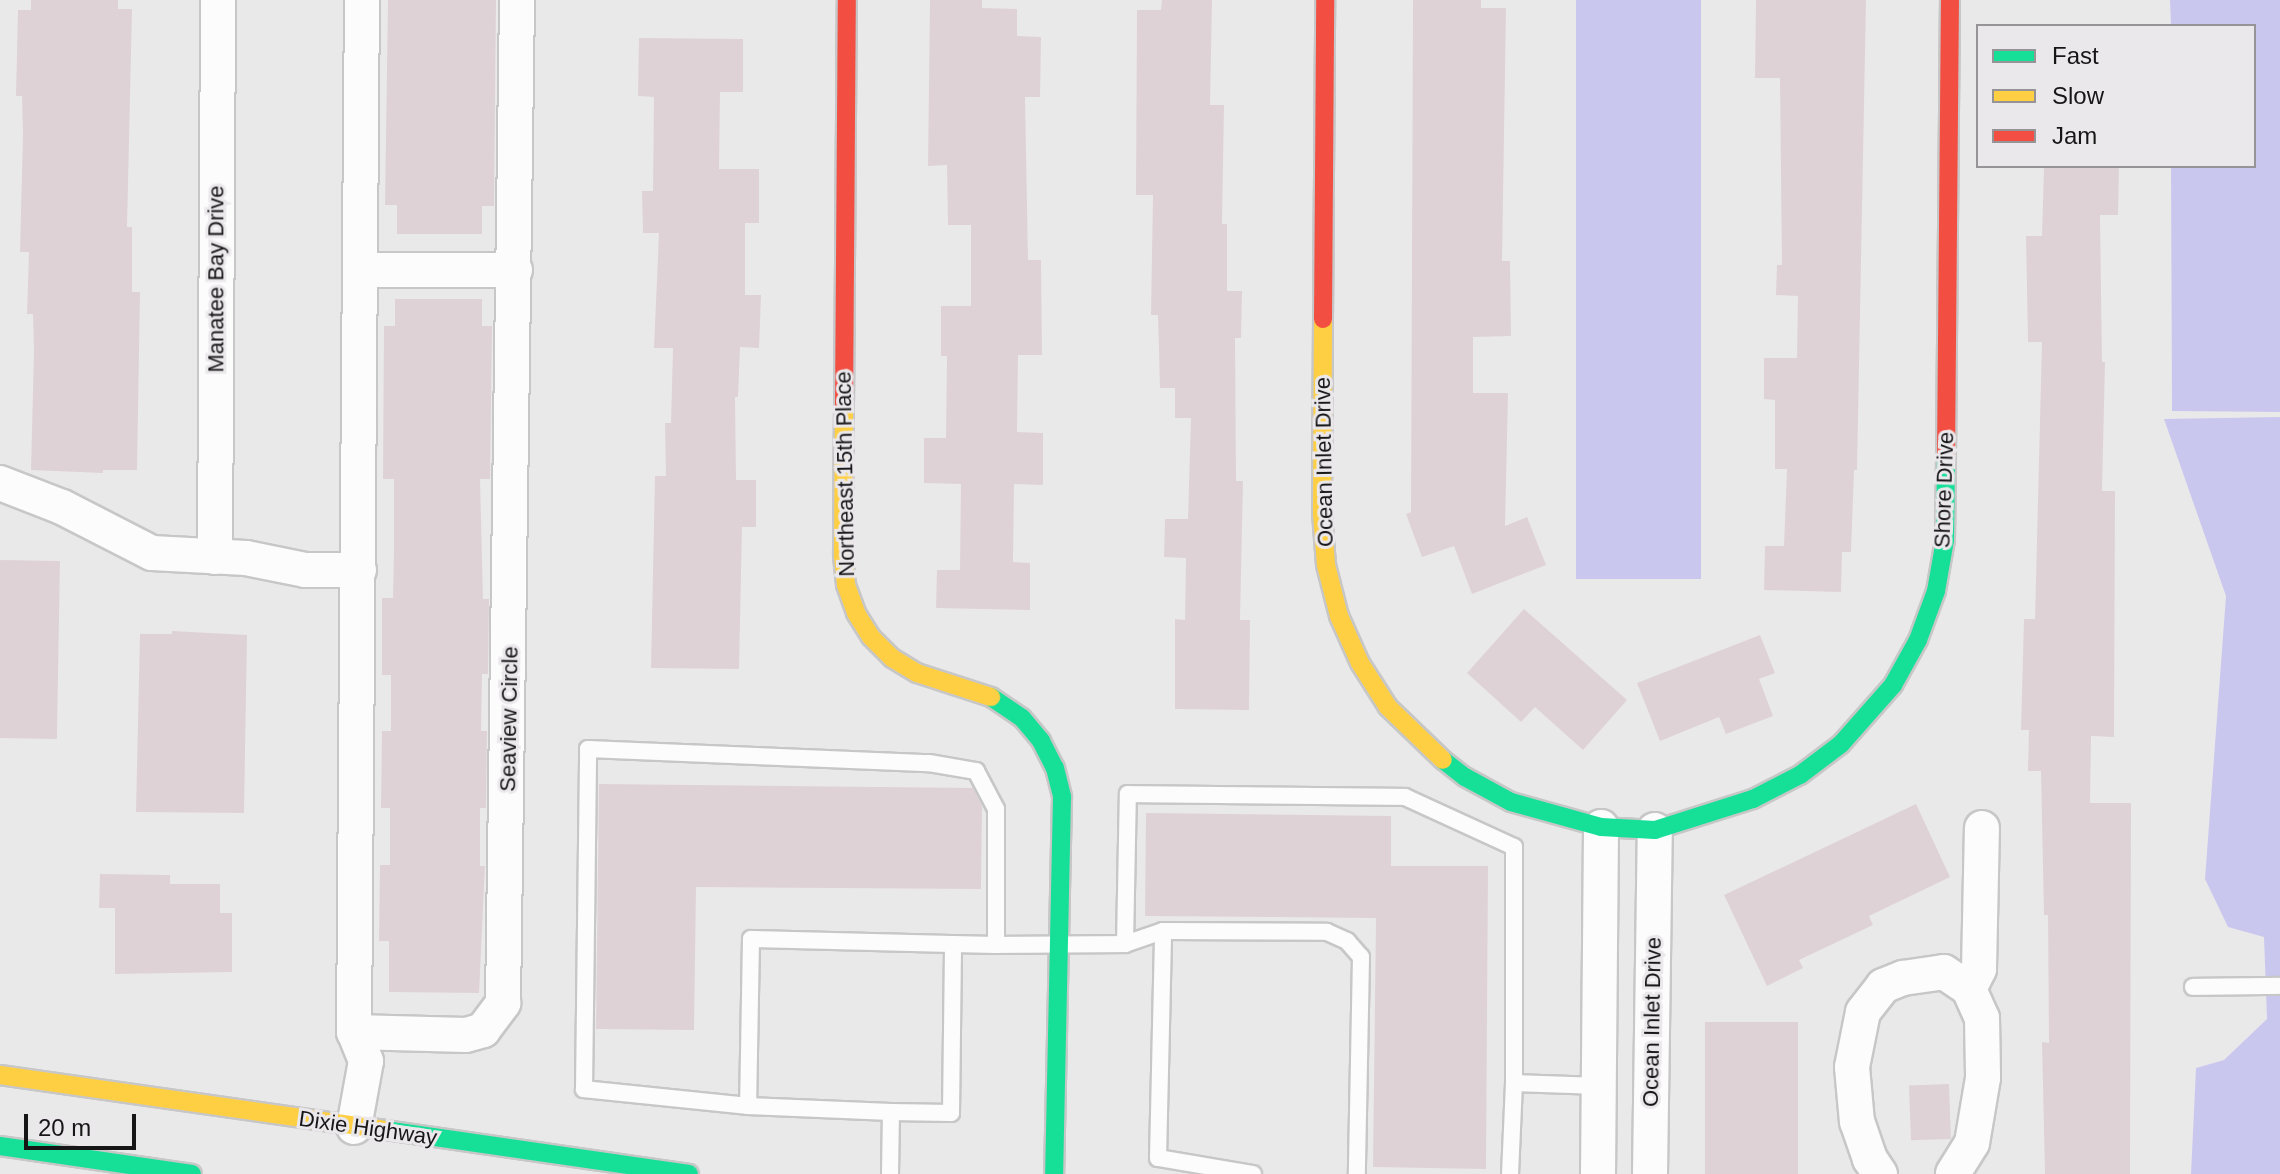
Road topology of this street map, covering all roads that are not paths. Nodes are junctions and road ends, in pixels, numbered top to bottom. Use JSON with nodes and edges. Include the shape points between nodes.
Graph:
{"nodes":[{"id":1,"x":218,"y":0,"type":"edge"},
{"id":2,"x":362,"y":0,"type":"edge"},
{"id":3,"x":517,"y":0,"type":"edge"},
{"id":4,"x":847,"y":0,"type":"edge"},
{"id":5,"x":1325,"y":0,"type":"edge"},
{"id":6,"x":1950,"y":0,"type":"edge"},
{"id":7,"x":360,"y":270,"type":"junction"},
{"id":8,"x":515,"y":270,"type":"junction"},
{"id":9,"x":0,"y":483,"type":"edge"},
{"id":10,"x":215,"y":557,"type":"junction"},
{"id":11,"x":359,"y":570,"type":"junction"},
{"id":12,"x":1601,"y":827,"type":"junction"},
{"id":13,"x":1982,"y":828,"type":"dead end"},
{"id":14,"x":1655,"y":830,"type":"junction"},
{"id":15,"x":1163,"y":931,"type":"junction"},
{"id":16,"x":953,"y":944,"type":"junction"},
{"id":17,"x":1125,"y":944,"type":"junction"},
{"id":18,"x":996,"y":945,"type":"junction"},
{"id":19,"x":1060,"y":945,"type":"junction"},
{"id":20,"x":2280,"y":986,"type":"edge"},
{"id":21,"x":2193,"y":987,"type":"dead end"},
{"id":22,"x":1969,"y":989,"type":"junction"},
{"id":23,"x":354,"y":1032,"type":"junction"},
{"id":24,"x":0,"y":1075,"type":"edge"},
{"id":25,"x":1514,"y":1083,"type":"junction"},
{"id":26,"x":1599,"y":1086,"type":"junction"},
{"id":27,"x":748,"y":1106,"type":"junction"},
{"id":28,"x":891,"y":1112,"type":"junction"},
{"id":29,"x":354,"y":1127,"type":"junction"},
{"id":30,"x":0,"y":1146,"type":"edge"},
{"id":31,"x":192,"y":1174,"type":"edge"},
{"id":32,"x":689,"y":1174,"type":"edge"},
{"id":33,"x":890,"y":1174,"type":"edge"},
{"id":34,"x":1054,"y":1174,"type":"edge"},
{"id":35,"x":1253,"y":1174,"type":"edge"},
{"id":36,"x":1357,"y":1174,"type":"edge"},
{"id":37,"x":1510,"y":1174,"type":"edge"},
{"id":38,"x":1598,"y":1174,"type":"edge"},
{"id":39,"x":1650,"y":1174,"type":"edge"},
{"id":40,"x":1880,"y":1174,"type":"edge"},
{"id":41,"x":1953,"y":1174,"type":"edge"}],
"edges":[{"from":1,"to":10,"type":"street","name":"Manatee Bay Drive"},
{"from":2,"to":7,"type":"street"},
{"from":3,"to":8,"type":"street","name":"Seaview Circle"},
{"from":4,"to":19,"type":"street","name":"Northeast 15th Place","via":[[846,585],[871,637],[892,658],[917,673],[998,700],[1041,741],[1062,797]]},
{"from":5,"to":12,"type":"street","name":"Ocean Inlet Drive","via":[[1322,513],[1326,565],[1339,616],[1388,707],[1424,745],[1465,777],[1511,802]]},
{"from":6,"to":14,"type":"street","name":"Shore Drive","via":[[1945,540],[1936,591],[1918,640],[1893,685],[1841,744],[1800,775],[1753,799]]},
{"from":7,"to":8,"type":"street"},
{"from":7,"to":11,"type":"street"},
{"from":8,"to":23,"type":"street","name":"Seaview Circle","via":[[503,1003],[483,1030],[466,1035]]},
{"from":9,"to":10,"type":"street","via":[[62,507],[152,553]]},
{"from":10,"to":11,"type":"street","via":[[305,570]]},
{"from":11,"to":23,"type":"street"},
{"from":12,"to":14,"type":"street","name":"Ocean Inlet Drive"},
{"from":12,"to":26,"type":"street"},
{"from":13,"to":22,"type":"street","via":[[1979,969]]},
{"from":14,"to":39,"type":"street","name":"Ocean Inlet Drive"},
{"from":15,"to":17,"type":"lane"},
{"from":15,"to":35,"type":"lane","via":[[1158,1158]]},
{"from":15,"to":36,"type":"lane","via":[[1327,932],[1347,941],[1361,957]]},
{"from":16,"to":18,"type":"lane"},
{"from":16,"to":27,"type":"lane","via":[[751,939]]},
{"from":16,"to":28,"type":"lane","via":[[951,1113]]},
{"from":17,"to":19,"type":"lane"},
{"from":17,"to":25,"type":"lane","via":[[1128,794],[1405,797],[1514,847]]},
{"from":18,"to":19,"type":"lane"},
{"from":18,"to":27,"type":"lane","via":[[996,809],[976,771],[929,763],[588,749],[584,1089]]},
{"from":19,"to":34,"type":"street","name":"Northeast 15th Place"},
{"from":20,"to":21,"type":"lane"},
{"from":22,"to":40,"type":"street","via":[[1944,972],[1903,978],[1883,986],[1863,1012],[1852,1067],[1857,1122]]},
{"from":22,"to":41,"type":"street","via":[[1982,1018],[1983,1078],[1972,1143]]},
{"from":23,"to":29,"type":"street","via":[[366,1061]]},
{"from":24,"to":29,"type":"street","name":"Dixie Highway"},
{"from":25,"to":26,"type":"lane"},
{"from":25,"to":37,"type":"lane"},
{"from":26,"to":38,"type":"street"},
{"from":27,"to":28,"type":"lane"},
{"from":28,"to":33,"type":"lane"},
{"from":29,"to":32,"type":"street","name":"Dixie Highway"},
{"from":30,"to":31,"type":"street"}]}
